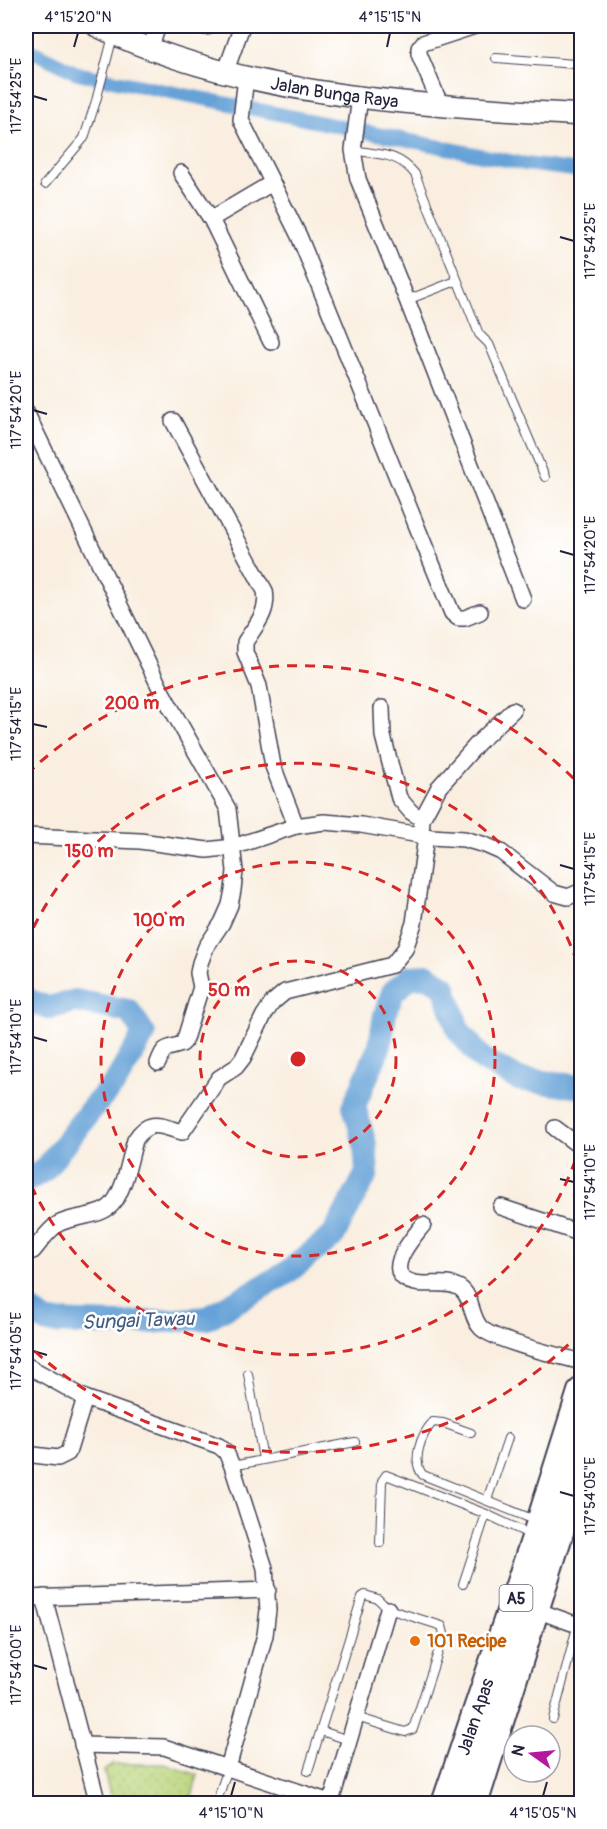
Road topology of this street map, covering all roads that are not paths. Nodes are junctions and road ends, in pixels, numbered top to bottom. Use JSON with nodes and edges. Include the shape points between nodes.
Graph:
{"nodes":[{"id":1,"x":158,"y":26,"type":"edge"},
{"id":2,"x":189,"y":26,"type":"edge"},
{"id":3,"x":216,"y":26,"type":"edge"},
{"id":4,"x":242,"y":26,"type":"edge"},
{"id":5,"x":475,"y":26,"type":"edge"},
{"id":6,"x":105,"y":30,"type":"edge"},
{"id":7,"x":150,"y":49,"type":"junction"},
{"id":8,"x":496,"y":57,"type":"dead end"},
{"id":9,"x":582,"y":66,"type":"edge"},
{"id":10,"x":225,"y":73,"type":"junction"},
{"id":11,"x":244,"y":87,"type":"junction"},
{"id":12,"x":360,"y":97,"type":"junction"},
{"id":13,"x":441,"y":106,"type":"junction"},
{"id":14,"x":582,"y":115,"type":"edge"},
{"id":15,"x":353,"y":147,"type":"junction"},
{"id":16,"x":181,"y":173,"type":"dead end"},
{"id":17,"x":272,"y":183,"type":"junction"},
{"id":18,"x":45,"y":184,"type":"dead end"},
{"id":19,"x":211,"y":219,"type":"junction"},
{"id":20,"x":456,"y":281,"type":"junction"},
{"id":21,"x":408,"y":300,"type":"junction"},
{"id":22,"x":271,"y":342,"type":"dead end"},
{"id":23,"x":26,"y":412,"type":"edge"},
{"id":24,"x":173,"y":422,"type":"dead end"},
{"id":25,"x":545,"y":477,"type":"dead end"},
{"id":26,"x":523,"y":599,"type":"dead end"},
{"id":27,"x":480,"y":612,"type":"dead end"},
{"id":28,"x":382,"y":708,"type":"dead end"},
{"id":29,"x":513,"y":710,"type":"dead end"},
{"id":30,"x":422,"y":819,"type":"junction"},
{"id":31,"x":296,"y":826,"type":"junction"},
{"id":32,"x":423,"y":835,"type":"junction"},
{"id":33,"x":26,"y":836,"type":"edge"},
{"id":34,"x":232,"y":847,"type":"junction"},
{"id":35,"x":582,"y":891,"type":"edge"},
{"id":36,"x":158,"y":1063,"type":"dead end"},
{"id":37,"x":555,"y":1128,"type":"dead end"},
{"id":38,"x":582,"y":1148,"type":"edge"},
{"id":39,"x":501,"y":1206,"type":"dead end"},
{"id":40,"x":423,"y":1225,"type":"dead end"},
{"id":41,"x":582,"y":1234,"type":"edge"},
{"id":42,"x":33,"y":1251,"type":"dead end"},
{"id":43,"x":582,"y":1362,"type":"edge"},
{"id":44,"x":26,"y":1365,"type":"edge"},
{"id":45,"x":248,"y":1374,"type":"dead end"},
{"id":46,"x":582,"y":1392,"type":"edge"},
{"id":47,"x":85,"y":1398,"type":"junction"},
{"id":48,"x":471,"y":1433,"type":"dead end"},
{"id":49,"x":508,"y":1438,"type":"dead end"},
{"id":50,"x":355,"y":1442,"type":"dead end"},
{"id":51,"x":26,"y":1454,"type":"edge"},
{"id":52,"x":263,"y":1459,"type":"junction"},
{"id":53,"x":582,"y":1459,"type":"edge"},
{"id":54,"x":232,"y":1466,"type":"junction"},
{"id":55,"x":487,"y":1500,"type":"junction"},
{"id":56,"x":486,"y":1514,"type":"junction"},
{"id":57,"x":539,"y":1530,"type":"junction"},
{"id":58,"x":380,"y":1543,"type":"dead end"},
{"id":59,"x":463,"y":1584,"type":"dead end"},
{"id":60,"x":268,"y":1590,"type":"junction"},
{"id":61,"x":44,"y":1597,"type":"junction"},
{"id":62,"x":26,"y":1598,"type":"edge"},
{"id":63,"x":388,"y":1609,"type":"junction"},
{"id":64,"x":536,"y":1610,"type":"junction"},
{"id":65,"x":580,"y":1622,"type":"edge"},
{"id":66,"x":356,"y":1717,"type":"junction"},
{"id":67,"x":553,"y":1719,"type":"dead end"},
{"id":68,"x":321,"y":1731,"type":"junction"},
{"id":69,"x":349,"y":1740,"type":"junction"},
{"id":70,"x":493,"y":1742,"type":"junction"},
{"id":71,"x":82,"y":1745,"type":"junction"},
{"id":72,"x":228,"y":1768,"type":"junction"},
{"id":73,"x":308,"y":1771,"type":"dead end"},
{"id":74,"x":98,"y":1803,"type":"edge"},
{"id":75,"x":216,"y":1803,"type":"edge"},
{"id":76,"x":333,"y":1803,"type":"edge"},
{"id":77,"x":446,"y":1803,"type":"edge"},
{"id":78,"x":473,"y":1803,"type":"edge"},
{"id":79,"x":494,"y":1803,"type":"edge"}],
"edges":[{"from":1,"to":7,"type":"street"},
{"from":2,"to":3,"type":"lane","via":[[206,31]]},
{"from":4,"to":10,"type":"street"},
{"from":5,"to":13,"type":"street","via":[[423,43],[419,48]]},
{"from":6,"to":7,"type":"street","name":"Jalan Bunga Raya"},
{"from":6,"to":18,"type":"lane","via":[[107,62],[84,138]]},
{"from":7,"to":10,"type":"street","name":"Jalan Bunga Raya"},
{"from":8,"to":9,"type":"lane"},
{"from":10,"to":11,"type":"street","name":"Jalan Bunga Raya"},
{"from":11,"to":12,"type":"street","name":"Jalan Bunga Raya"},
{"from":11,"to":17,"type":"street","via":[[241,120]]},
{"from":12,"to":13,"type":"street","name":"Jalan Bunga Raya"},
{"from":12,"to":15,"type":"street"},
{"from":13,"to":14,"type":"street","name":"Jalan Bunga Raya"},
{"from":15,"to":20,"type":"lane","via":[[397,158],[415,174]]},
{"from":15,"to":21,"type":"street","via":[[358,179]]},
{"from":16,"to":19,"type":"street"},
{"from":17,"to":19,"type":"street"},
{"from":17,"to":27,"type":"street","via":[[299,236],[452,613],[465,618]]},
{"from":19,"to":22,"type":"street"},
{"from":20,"to":21,"type":"lane"},
{"from":20,"to":25,"type":"lane","via":[[479,334],[489,344]]},
{"from":21,"to":26,"type":"street"},
{"from":23,"to":34,"type":"street","via":[[162,692],[228,809]]},
{"from":24,"to":31,"type":"street","via":[[265,591],[265,613],[244,642],[259,686],[273,766]]},
{"from":28,"to":30,"type":"street","via":[[384,736],[399,798]]},
{"from":29,"to":30,"type":"street","via":[[440,787]]},
{"from":30,"to":32,"type":"street"},
{"from":31,"to":32,"type":"street","via":[[324,822]]},
{"from":31,"to":34,"type":"street"},
{"from":32,"to":35,"type":"street","via":[[464,839],[501,852],[554,893],[568,897]]},
{"from":32,"to":42,"type":"street","via":[[414,923],[405,949],[392,965],[285,992],[264,1015],[243,1058],[219,1078],[182,1132],[152,1125],[140,1133],[114,1203],[102,1211],[61,1222]]},
{"from":33,"to":34,"type":"street","via":[[140,841],[207,850]]},
{"from":34,"to":36,"type":"street","via":[[235,880],[230,905],[200,963],[201,987],[184,1042],[164,1049]]},
{"from":37,"to":38,"type":"street"},
{"from":39,"to":41,"type":"street"},
{"from":40,"to":43,"type":"street","via":[[399,1258],[404,1279],[458,1286],[466,1294],[476,1322],[492,1335]]},
{"from":44,"to":47,"type":"street"},
{"from":45,"to":52,"type":"lane"},
{"from":46,"to":57,"type":"highway","name":"Jalan Apas","number":"A5"},
{"from":47,"to":51,"type":"street","via":[[68,1454],[58,1458]]},
{"from":47,"to":54,"type":"street","via":[[219,1446]]},
{"from":48,"to":55,"type":"lane","via":[[433,1422],[426,1429],[416,1460],[418,1470]]},
{"from":49,"to":55,"type":"lane"},
{"from":50,"to":52,"type":"lane"},
{"from":52,"to":54,"type":"lane"},
{"from":53,"to":64,"type":"highway","name":"Jalan Apas","number":"A5"},
{"from":54,"to":60,"type":"street","via":[[265,1568]]},
{"from":55,"to":57,"type":"lane"},
{"from":56,"to":57,"type":"lane"},
{"from":56,"to":58,"type":"lane","via":[[386,1475],[382,1481]]},
{"from":56,"to":59,"type":"lane"},
{"from":57,"to":77,"type":"highway","name":"Jalan Apas","number":"A5"},
{"from":60,"to":61,"type":"street"},
{"from":60,"to":72,"type":"street","via":[[265,1635]]},
{"from":61,"to":62,"type":"street"},
{"from":61,"to":71,"type":"street"},
{"from":63,"to":66,"type":"street"},
{"from":63,"to":66,"type":"lane","via":[[439,1624],[444,1634],[413,1729],[405,1732]]},
{"from":63,"to":68,"type":"lane","via":[[378,1599],[365,1595],[361,1599]]},
{"from":64,"to":65,"type":"street"},
{"from":64,"to":70,"type":"highway","name":"Jalan Apas","number":"A5"},
{"from":65,"to":67,"type":"lane"},
{"from":66,"to":69,"type":"street"},
{"from":68,"to":69,"type":"lane"},
{"from":68,"to":73,"type":"lane"},
{"from":69,"to":76,"type":"street"},
{"from":70,"to":78,"type":"highway","name":"Jalan Apas","number":"A5"},
{"from":70,"to":79,"type":"highway"},
{"from":71,"to":72,"type":"street","via":[[164,1747]]},
{"from":71,"to":74,"type":"street"},
{"from":72,"to":75,"type":"lane"},
{"from":72,"to":76,"type":"street"}]}
